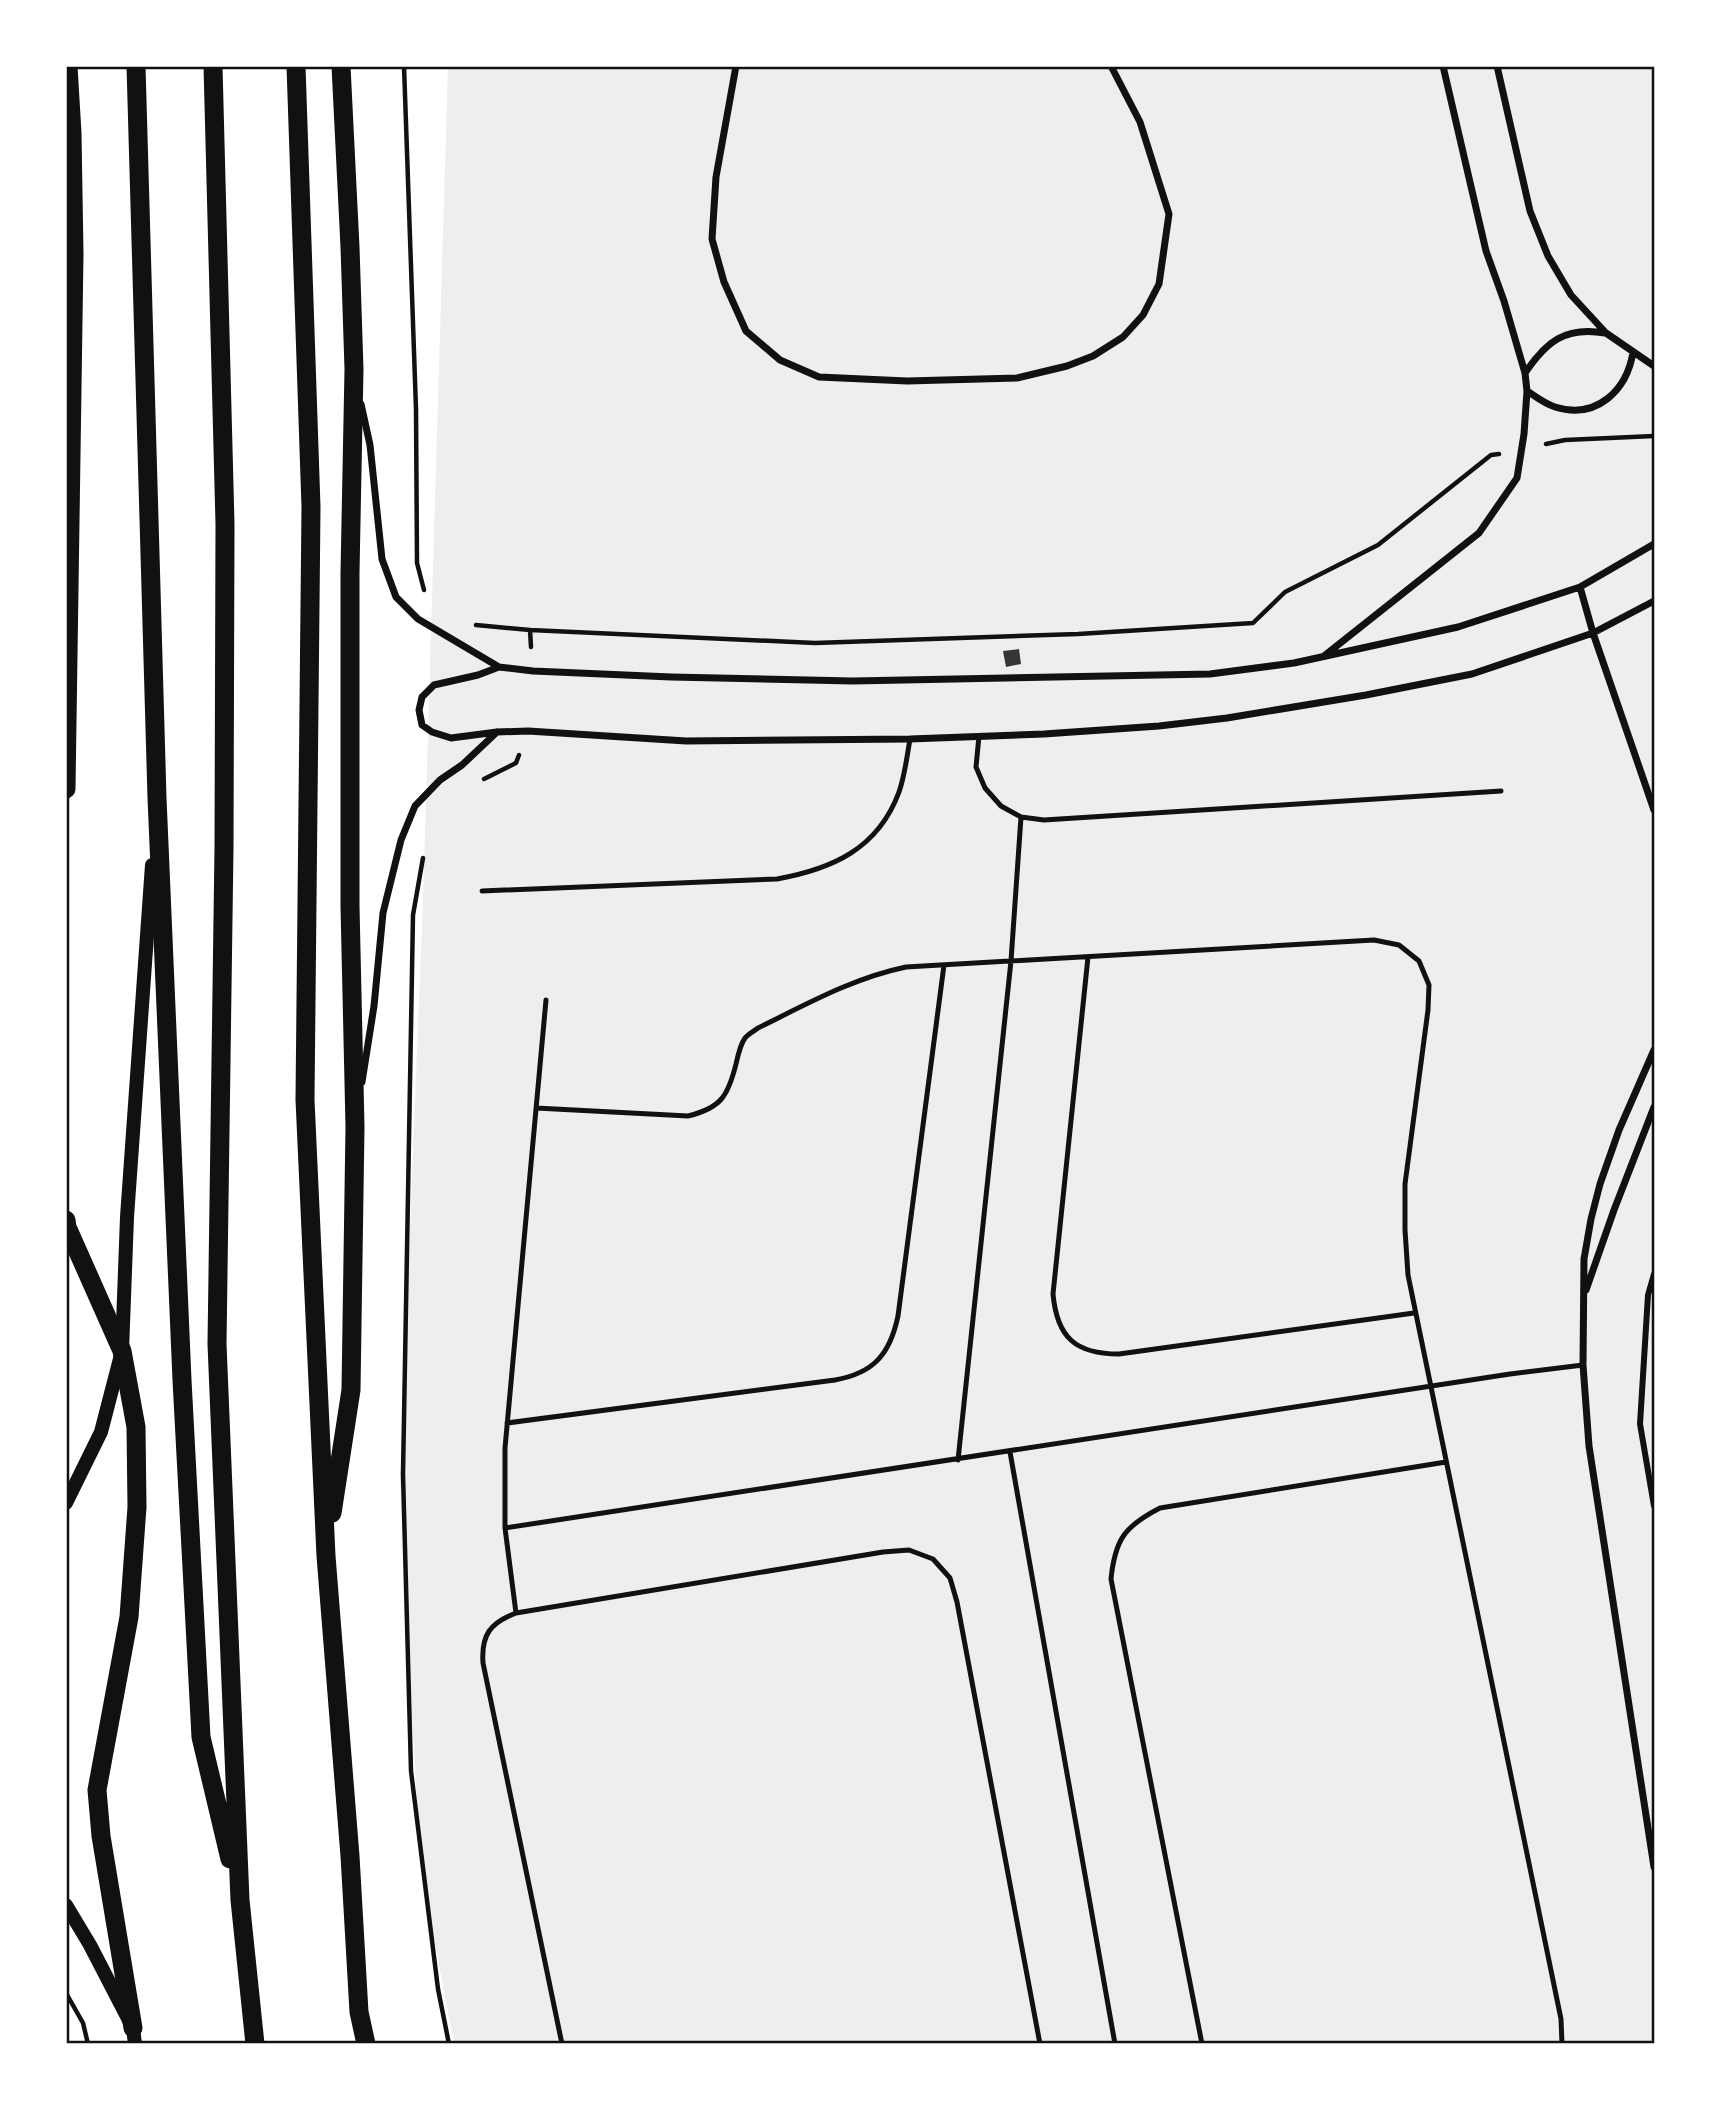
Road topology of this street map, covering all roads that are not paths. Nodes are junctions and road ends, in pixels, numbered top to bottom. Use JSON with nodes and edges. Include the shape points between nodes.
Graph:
{"nodes":[{"id":1,"x":68,"y":66,"type":"edge"},
{"id":2,"x":136,"y":66,"type":"edge"},
{"id":3,"x":213,"y":66,"type":"edge"},
{"id":4,"x":296,"y":66,"type":"edge"},
{"id":5,"x":341,"y":66,"type":"edge"},
{"id":6,"x":736,"y":66,"type":"edge"},
{"id":7,"x":1111,"y":66,"type":"edge"},
{"id":8,"x":1443,"y":66,"type":"edge"},
{"id":9,"x":1497,"y":66,"type":"edge"},
{"id":10,"x":1605,"y":333,"type":"junction"},
{"id":11,"x":1633,"y":352,"type":"junction"},
{"id":12,"x":73,"y":364,"type":"junction"},
{"id":13,"x":1654,"y":366,"type":"edge"},
{"id":14,"x":354,"y":369,"type":"junction"},
{"id":15,"x":1525,"y":373,"type":"junction"},
{"id":16,"x":66,"y":385,"type":"edge"},
{"id":17,"x":1527,"y":391,"type":"junction"},
{"id":18,"x":1654,"y":544,"type":"edge"},
{"id":19,"x":1580,"y":587,"type":"junction"},
{"id":20,"x":1654,"y":601,"type":"edge"},
{"id":21,"x":1593,"y":633,"type":"junction"},
{"id":22,"x":1322,"y":657,"type":"junction"},
{"id":23,"x":499,"y":667,"type":"junction"},
{"id":24,"x":497,"y":732,"type":"junction"},
{"id":25,"x":979,"y":736,"type":"junction"},
{"id":26,"x":910,"y":738,"type":"junction"},
{"id":27,"x":66,"y":789,"type":"edge"},
{"id":28,"x":1501,"y":791,"type":"dead end"},
{"id":29,"x":157,"y":798,"type":"junction"},
{"id":30,"x":1654,"y":810,"type":"edge"},
{"id":31,"x":1021,"y":817,"type":"junction"},
{"id":32,"x":482,"y":891,"type":"dead end"},
{"id":33,"x":1088,"y":957,"type":"junction"},
{"id":34,"x":1011,"y":961,"type":"junction"},
{"id":35,"x":944,"y":965,"type":"junction"},
{"id":36,"x":546,"y":1000,"type":"dead end"},
{"id":37,"x":1654,"y":1050,"type":"edge"},
{"id":38,"x":1654,"y":1107,"type":"edge"},
{"id":39,"x":536,"y":1108,"type":"junction"},
{"id":40,"x":355,"y":1128,"type":"junction"},
{"id":41,"x":66,"y":1220,"type":"edge"},
{"id":42,"x":1654,"y":1274,"type":"edge"},
{"id":43,"x":1585,"y":1294,"type":"junction"},
{"id":44,"x":1414,"y":1313,"type":"junction"},
{"id":45,"x":122,"y":1351,"type":"junction"},
{"id":46,"x":1583,"y":1365,"type":"junction"},
{"id":47,"x":1430,"y":1387,"type":"junction"},
{"id":48,"x":507,"y":1423,"type":"junction"},
{"id":49,"x":1010,"y":1452,"type":"junction"},
{"id":50,"x":958,"y":1460,"type":"junction"},
{"id":51,"x":1446,"y":1462,"type":"junction"},
{"id":52,"x":66,"y":1503,"type":"edge"},
{"id":53,"x":1654,"y":1506,"type":"edge"},
{"id":54,"x":505,"y":1528,"type":"junction"},
{"id":55,"x":326,"y":1556,"type":"junction"},
{"id":56,"x":516,"y":1613,"type":"junction"},
{"id":57,"x":1654,"y":1867,"type":"edge"},
{"id":58,"x":240,"y":1900,"type":"junction"},
{"id":59,"x":66,"y":1905,"type":"edge"},
{"id":60,"x":134,"y":2036,"type":"edge"},
{"id":61,"x":254,"y":2043,"type":"edge"},
{"id":62,"x":366,"y":2043,"type":"edge"},
{"id":63,"x":562,"y":2043,"type":"edge"},
{"id":64,"x":1040,"y":2043,"type":"edge"},
{"id":65,"x":1115,"y":2043,"type":"edge"},
{"id":66,"x":1202,"y":2043,"type":"edge"},
{"id":67,"x":1562,"y":2043,"type":"edge"}],
"edges":[{"from":1,"to":12,"type":"highway"},
{"from":2,"to":29,"type":"highway"},
{"from":3,"to":58,"type":"highway","via":[[225,524],[217,1343]]},
{"from":4,"to":55,"type":"highway","via":[[311,507],[305,1100]]},
{"from":5,"to":14,"type":"highway"},
{"from":6,"to":7,"type":"street","via":[[716,177],[712,239],[724,282],[746,331],[780,360],[819,377],[907,381],[1017,378],[1068,366],[1123,337],[1143,316],[1159,284],[1169,214],[1140,122]]},
{"from":8,"to":15,"type":"street","via":[[1486,251]]},
{"from":9,"to":10,"type":"street","via":[[1530,211],[1548,256],[1571,295]]},
{"from":10,"to":11,"type":"street"},
{"from":10,"to":15,"type":"street","via":[[1565,335],[1542,350]]},
{"from":11,"to":13,"type":"street"},
{"from":11,"to":17,"type":"street","via":[[1621,387],[1590,408],[1553,407]]},
{"from":12,"to":16,"type":"highway"},
{"from":12,"to":27,"type":"highway"},
{"from":14,"to":23,"type":"street","via":[[370,445],[382,559],[396,597],[418,619]]},
{"from":14,"to":40,"type":"highway","via":[[350,906]]},
{"from":15,"to":17,"type":"street"},
{"from":17,"to":22,"type":"street","via":[[1517,478],[1479,533]]},
{"from":18,"to":19,"type":"street"},
{"from":19,"to":21,"type":"street"},
{"from":19,"to":22,"type":"street","via":[[1458,627]]},
{"from":20,"to":21,"type":"street"},
{"from":21,"to":25,"type":"street","via":[[1472,674],[1354,697],[1159,726]]},
{"from":21,"to":30,"type":"street"},
{"from":22,"to":23,"type":"street","via":[[1210,674],[853,681]]},
{"from":23,"to":24,"type":"street","via":[[434,685],[422,697],[419,710],[422,725],[451,738]]},
{"from":24,"to":26,"type":"street","via":[[686,741]]},
{"from":24,"to":40,"type":"street","via":[[415,806],[401,840],[383,913]]},
{"from":25,"to":26,"type":"street"},
{"from":25,"to":31,"type":"lane","via":[[976,767],[985,788],[1001,806]]},
{"from":26,"to":32,"type":"lane","via":[[898,793],[879,828],[845,858],[823,868],[777,879]]},
{"from":28,"to":31,"type":"lane","via":[[1044,820]]},
{"from":29,"to":45,"type":"main road"},
{"from":29,"to":58,"type":"highway","via":[[201,1737]]},
{"from":31,"to":34,"type":"lane"},
{"from":33,"to":34,"type":"lane"},
{"from":33,"to":44,"type":"lane","via":[[1374,940],[1398,945],[1419,961],[1429,985],[1428,1010],[1405,1185]]},
{"from":33,"to":44,"type":"lane","via":[[1053,1294],[1055,1315],[1064,1333],[1079,1347],[1098,1354],[1119,1354]]},
{"from":34,"to":35,"type":"lane"},
{"from":34,"to":50,"type":"lane"},
{"from":35,"to":39,"type":"lane","via":[[879,972],[758,1028],[739,1050],[722,1101],[706,1112],[688,1116]]},
{"from":35,"to":48,"type":"lane","via":[[898,1316],[894,1334],[878,1361],[843,1379]]},
{"from":36,"to":39,"type":"lane"},
{"from":37,"to":43,"type":"street","via":[[1600,1184],[1584,1259]]},
{"from":38,"to":43,"type":"street"},
{"from":39,"to":48,"type":"lane"},
{"from":40,"to":55,"type":"highway","via":[[351,1390]]},
{"from":41,"to":45,"type":"highway"},
{"from":42,"to":53,"type":"street","via":[[1648,1296],[1640,1424]]},
{"from":43,"to":46,"type":"street"},
{"from":44,"to":47,"type":"lane"},
{"from":45,"to":52,"type":"main road","via":[[101,1432]]},
{"from":45,"to":60,"type":"highway","via":[[136,1427],[135,1556],[129,1617],[97,1790]]},
{"from":46,"to":47,"type":"lane"},
{"from":46,"to":57,"type":"street","via":[[1589,1446]]},
{"from":47,"to":49,"type":"lane"},
{"from":47,"to":51,"type":"lane"},
{"from":48,"to":54,"type":"lane"},
{"from":49,"to":50,"type":"lane"},
{"from":49,"to":65,"type":"lane"},
{"from":50,"to":54,"type":"lane"},
{"from":51,"to":66,"type":"lane","via":[[1160,1508],[1139,1518],[1123,1535],[1114,1556],[1111,1579]]},
{"from":51,"to":67,"type":"lane","via":[[1561,2020]]},
{"from":54,"to":56,"type":"lane"},
{"from":55,"to":62,"type":"highway","via":[[359,2012]]},
{"from":56,"to":63,"type":"lane","via":[[500,1619],[488,1631],[482,1646],[483,1663]]},
{"from":56,"to":64,"type":"lane","via":[[883,1552],[909,1550],[933,1559],[950,1578],[957,1602]]},
{"from":58,"to":61,"type":"highway"},
{"from":59,"to":60,"type":"main road"}]}
